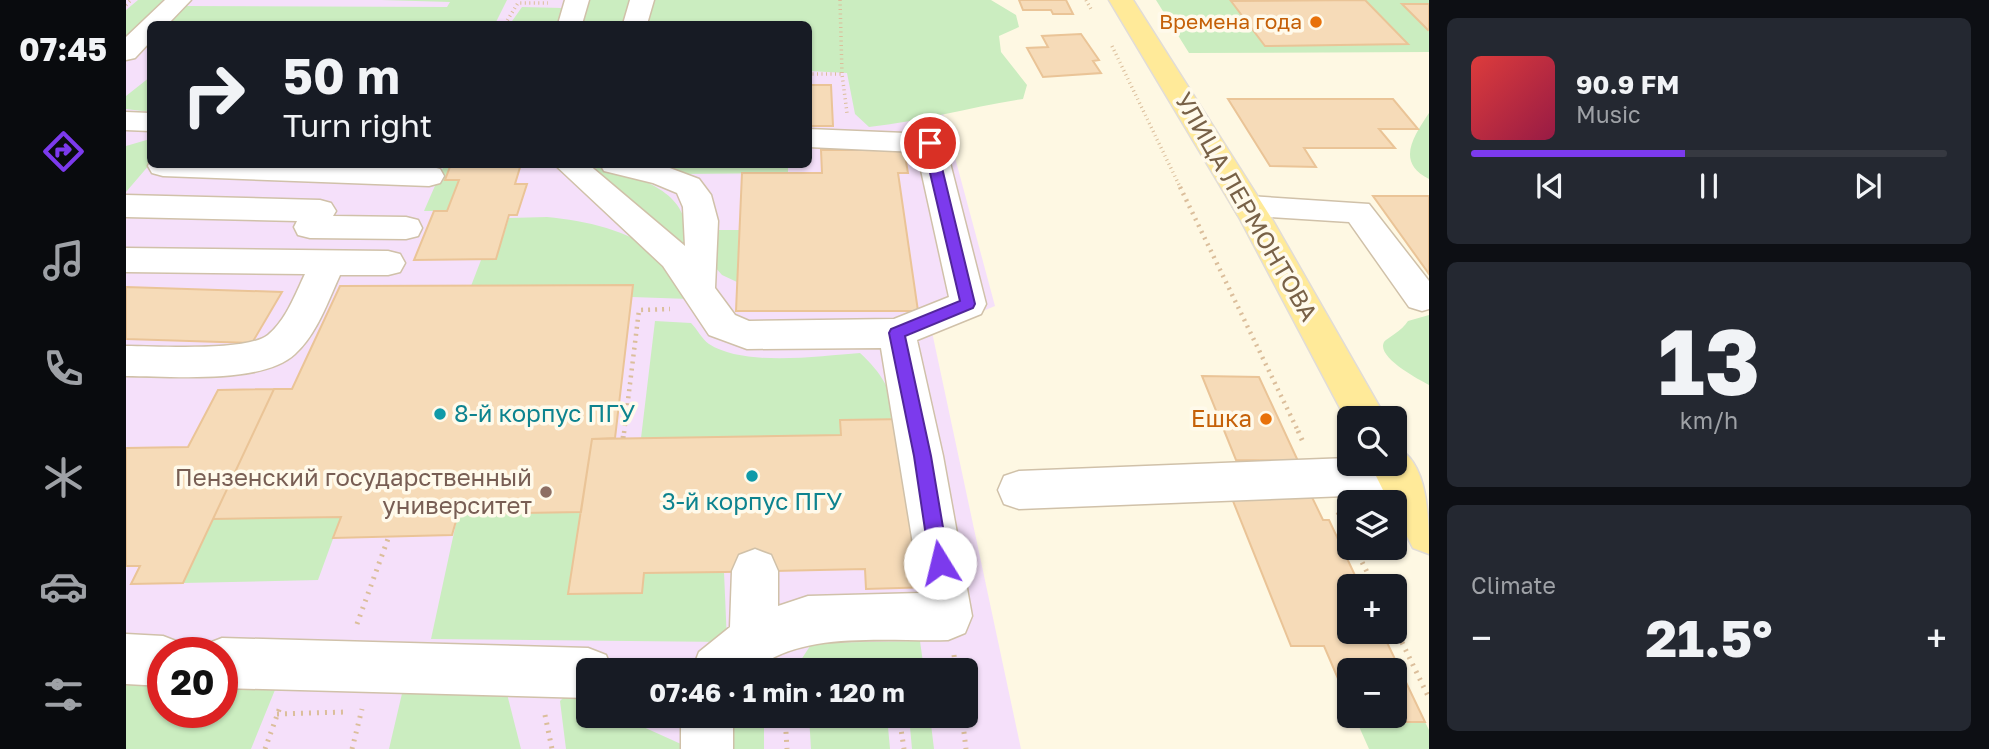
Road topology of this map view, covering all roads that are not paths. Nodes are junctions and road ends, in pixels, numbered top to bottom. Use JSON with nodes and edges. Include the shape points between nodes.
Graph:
{"nodes":[{"id":1,"x":179,"y":0,"type":"edge"},
{"id":2,"x":642,"y":0,"type":"edge"},
{"id":3,"x":1121,"y":0,"type":"edge"},
{"id":4,"x":157,"y":21,"type":"edge"},
{"id":5,"x":636,"y":21,"type":"edge"},
{"id":6,"x":147,"y":31,"type":"edge"},
{"id":7,"x":126,"y":52,"type":"edge"},
{"id":8,"x":126,"y":121,"type":"edge"},
{"id":9,"x":147,"y":122,"type":"edge"},
{"id":10,"x":812,"y":138,"type":"edge"},
{"id":11,"x":253,"y":168,"type":"edge"},
{"id":12,"x":574,"y":168,"type":"edge"},
{"id":13,"x":629,"y":168,"type":"edge"},
{"id":14,"x":343,"y":170,"type":"edge"},
{"id":15,"x":429,"y":176,"type":"dead end"},
{"id":16,"x":126,"y":206,"type":"edge"},
{"id":17,"x":1249,"y":207,"type":"junction"},
{"id":18,"x":315,"y":219,"type":"junction"},
{"id":19,"x":405,"y":228,"type":"dead end"},
{"id":20,"x":126,"y":260,"type":"edge"},
{"id":21,"x":291,"y":261,"type":"junction"},
{"id":22,"x":329,"y":262,"type":"junction"},
{"id":23,"x":388,"y":263,"type":"dead end"},
{"id":24,"x":697,"y":292,"type":"junction"},
{"id":25,"x":1422,"y":298,"type":"dead end"},
{"id":26,"x":897,"y":333,"type":"junction"},
{"id":27,"x":126,"y":361,"type":"edge"},
{"id":28,"x":1359,"y":406,"type":"edge"},
{"id":29,"x":1337,"y":474,"type":"edge"},
{"id":30,"x":1398,"y":476,"type":"edge"},
{"id":31,"x":1020,"y":490,"type":"dead end"},
{"id":32,"x":1429,"y":533,"type":"edge"},
{"id":33,"x":754,"y":571,"type":"dead end"},
{"id":34,"x":754,"y":639,"type":"junction"},
{"id":35,"x":731,"y":658,"type":"edge"},
{"id":36,"x":126,"y":659,"type":"edge"},
{"id":37,"x":147,"y":660,"type":"edge"},
{"id":38,"x":238,"y":663,"type":"edge"},
{"id":39,"x":576,"y":673,"type":"edge"},
{"id":40,"x":707,"y":728,"type":"edge"},
{"id":41,"x":707,"y":749,"type":"edge"}],
"edges":[{"from":1,"to":4,"type":"lane"},
{"from":2,"to":5,"type":"lane"},
{"from":3,"to":17,"type":"main road","name":"УЛИЦА ЛЕРМОНТОВА"},
{"from":6,"to":7,"type":"lane"},
{"from":8,"to":9,"type":"lane"},
{"from":10,"to":26,"type":"lane","via":[[930,143],[968,304]]},
{"from":11,"to":14,"type":"lane"},
{"from":12,"to":24,"type":"lane","via":[[675,257]]},
{"from":13,"to":24,"type":"lane","via":[[685,184],[694,193],[702,246]]},
{"from":14,"to":15,"type":"lane"},
{"from":14,"to":18,"type":"lane"},
{"from":16,"to":18,"type":"lane"},
{"from":17,"to":25,"type":"lane","via":[[1357,212]]},
{"from":17,"to":28,"type":"main road","name":"УЛИЦА ЛЕРМОНТОВА"},
{"from":18,"to":19,"type":"lane"},
{"from":18,"to":21,"type":"lane"},
{"from":20,"to":21,"type":"lane"},
{"from":21,"to":22,"type":"lane"},
{"from":22,"to":23,"type":"lane"},
{"from":22,"to":27,"type":"lane","via":[[279,348],[233,359]]},
{"from":24,"to":26,"type":"lane","via":[[722,325],[747,335]]},
{"from":26,"to":34,"type":"lane","via":[[948,616],[808,620]]},
{"from":29,"to":31,"type":"lane"},
{"from":30,"to":32,"type":"main road"},
{"from":33,"to":34,"type":"lane"},
{"from":34,"to":35,"type":"lane"},
{"from":36,"to":37,"type":"lane"},
{"from":38,"to":39,"type":"lane"},
{"from":40,"to":41,"type":"lane"}]}
